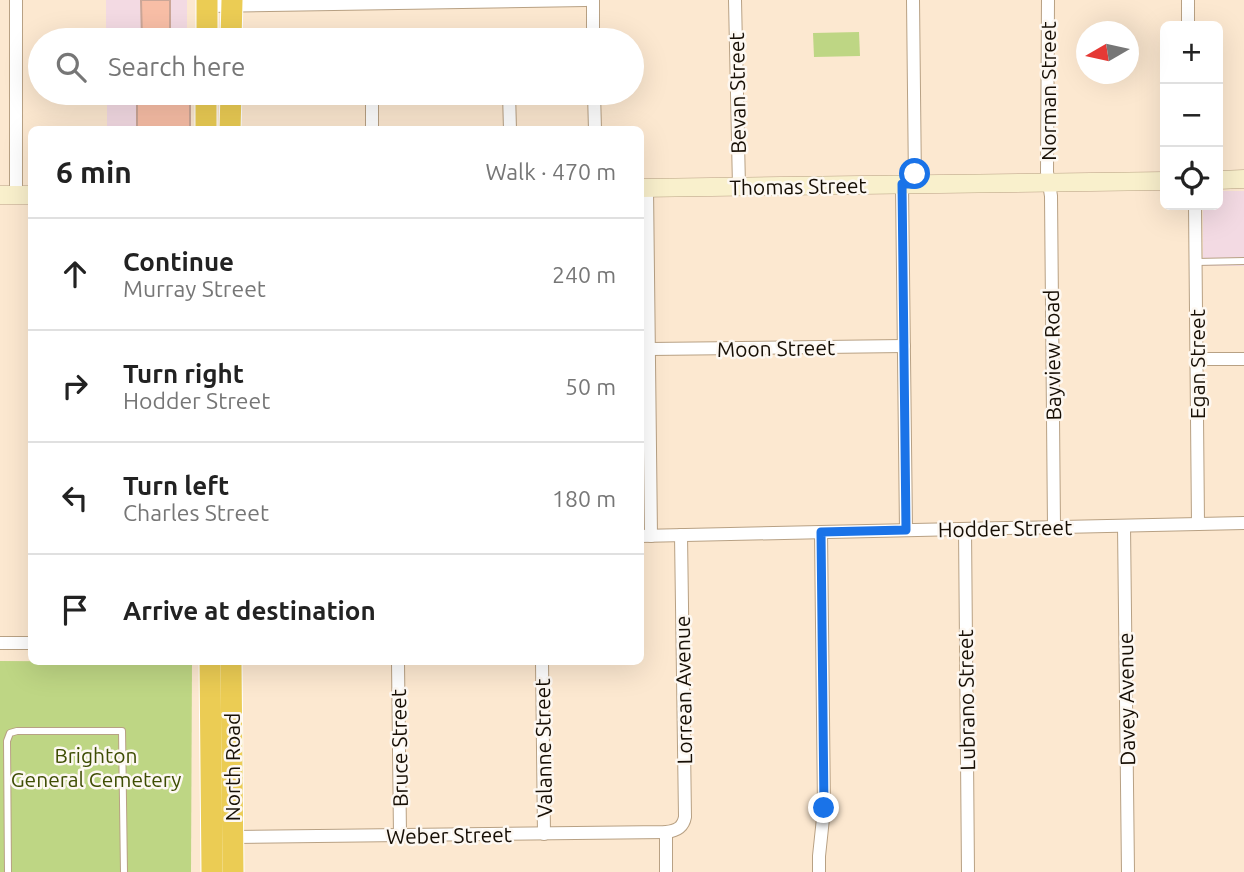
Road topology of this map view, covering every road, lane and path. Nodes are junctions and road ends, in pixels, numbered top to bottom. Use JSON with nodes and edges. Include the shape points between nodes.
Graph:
{"nodes":[{"id":1,"x":16,"y":0,"type":"edge"},
{"id":2,"x":586,"y":0,"type":"edge"},
{"id":3,"x":593,"y":0,"type":"edge"},
{"id":4,"x":736,"y":0,"type":"edge"},
{"id":5,"x":913,"y":0,"type":"edge"},
{"id":6,"x":1048,"y":0,"type":"edge"},
{"id":7,"x":1188,"y":0,"type":"edge"},
{"id":8,"x":207,"y":3,"type":"edge"},
{"id":9,"x":232,"y":3,"type":"edge"},
{"id":10,"x":1188,"y":21,"type":"edge"},
{"id":11,"x":207,"y":28,"type":"edge"},
{"id":12,"x":231,"y":28,"type":"edge"},
{"id":13,"x":593,"y":28,"type":"edge"},
{"id":14,"x":206,"y":105,"type":"edge"},
{"id":15,"x":231,"y":105,"type":"edge"},
{"id":16,"x":372,"y":105,"type":"edge"},
{"id":17,"x":509,"y":105,"type":"edge"},
{"id":18,"x":594,"y":105,"type":"edge"},
{"id":19,"x":206,"y":126,"type":"edge"},
{"id":20,"x":230,"y":126,"type":"edge"},
{"id":21,"x":372,"y":126,"type":"edge"},
{"id":22,"x":510,"y":126,"type":"edge"},
{"id":23,"x":595,"y":126,"type":"edge"},
{"id":24,"x":1244,"y":179,"type":"edge"},
{"id":25,"x":1223,"y":180,"type":"edge"},
{"id":26,"x":1160,"y":181,"type":"edge"},
{"id":27,"x":1049,"y":182,"type":"junction"},
{"id":28,"x":909,"y":184,"type":"junction"},
{"id":29,"x":738,"y":187,"type":"junction"},
{"id":30,"x":644,"y":188,"type":"edge"},
{"id":31,"x":16,"y":195,"type":"edge"},
{"id":32,"x":1195,"y":210,"type":"edge"},
{"id":33,"x":1196,"y":261,"type":"junction"},
{"id":34,"x":1244,"y":261,"type":"edge"},
{"id":35,"x":904,"y":346,"type":"junction"},
{"id":36,"x":649,"y":349,"type":"junction"},
{"id":37,"x":1197,"y":359,"type":"junction"},
{"id":38,"x":1244,"y":359,"type":"edge"},
{"id":39,"x":1244,"y":523,"type":"edge"},
{"id":40,"x":1198,"y":524,"type":"junction"},
{"id":41,"x":1124,"y":526,"type":"junction"},
{"id":42,"x":1054,"y":527,"type":"junction"},
{"id":43,"x":965,"y":529,"type":"junction"},
{"id":44,"x":906,"y":530,"type":"junction"},
{"id":45,"x":821,"y":532,"type":"junction"},
{"id":46,"x":681,"y":535,"type":"junction"},
{"id":47,"x":646,"y":536,"type":"edge"},
{"id":48,"x":0,"y":643,"type":"edge"},
{"id":49,"x":28,"y":643,"type":"edge"},
{"id":50,"x":210,"y":665,"type":"edge"},
{"id":51,"x":231,"y":665,"type":"edge"},
{"id":52,"x":398,"y":665,"type":"edge"},
{"id":53,"x":542,"y":665,"type":"edge"},
{"id":54,"x":666,"y":832,"type":"junction"},
{"id":55,"x":544,"y":834,"type":"junction"},
{"id":56,"x":400,"y":835,"type":"junction"},
{"id":57,"x":232,"y":837,"type":"junction"},
{"id":58,"x":8,"y":872,"type":"edge"},
{"id":59,"x":124,"y":872,"type":"edge"},
{"id":60,"x":212,"y":872,"type":"edge"},
{"id":61,"x":233,"y":872,"type":"edge"},
{"id":62,"x":666,"y":872,"type":"edge"},
{"id":63,"x":819,"y":872,"type":"edge"},
{"id":64,"x":968,"y":872,"type":"edge"},
{"id":65,"x":1128,"y":872,"type":"edge"}],
"edges":[{"from":1,"to":31,"type":"street"},
{"from":2,"to":9,"type":"street"},
{"from":3,"to":13,"type":"street"},
{"from":4,"to":29,"type":"street","name":"Bevan Street"},
{"from":5,"to":28,"type":"street"},
{"from":6,"to":27,"type":"street","name":"Norman Street"},
{"from":7,"to":10,"type":"street"},
{"from":8,"to":9,"type":"street"},
{"from":8,"to":11,"type":"highway"},
{"from":9,"to":12,"type":"highway"},
{"from":14,"to":19,"type":"highway"},
{"from":15,"to":20,"type":"highway"},
{"from":16,"to":21,"type":"street"},
{"from":17,"to":22,"type":"street"},
{"from":18,"to":23,"type":"street"},
{"from":24,"to":25,"type":"street"},
{"from":26,"to":27,"type":"street","name":"Thomas Street"},
{"from":27,"to":28,"type":"street","name":"Thomas Street"},
{"from":27,"to":42,"type":"street","name":"Bayview Road"},
{"from":28,"to":29,"type":"street","name":"Thomas Street"},
{"from":28,"to":35,"type":"street"},
{"from":29,"to":30,"type":"street","name":"Thomas Street"},
{"from":30,"to":36,"type":"street"},
{"from":32,"to":33,"type":"street","name":"Egan Street"},
{"from":33,"to":34,"type":"lane"},
{"from":33,"to":37,"type":"street","name":"Egan Street"},
{"from":35,"to":36,"type":"street","name":"Moon Street"},
{"from":35,"to":44,"type":"street"},
{"from":36,"to":47,"type":"street"},
{"from":37,"to":38,"type":"street"},
{"from":37,"to":40,"type":"street","name":"Egan Street"},
{"from":39,"to":40,"type":"street","name":"Hodder Street"},
{"from":40,"to":41,"type":"street","name":"Hodder Street"},
{"from":41,"to":42,"type":"street","name":"Hodder Street"},
{"from":41,"to":65,"type":"street","name":"Davey Avenue"},
{"from":42,"to":43,"type":"street","name":"Hodder Street"},
{"from":43,"to":44,"type":"street","name":"Hodder Street"},
{"from":43,"to":64,"type":"street","name":"Lubrano Street"},
{"from":44,"to":45,"type":"street","name":"Hodder Street"},
{"from":45,"to":46,"type":"street","name":"Hodder Street"},
{"from":45,"to":63,"type":"street","via":[[824,808]]},
{"from":46,"to":47,"type":"street","name":"Hodder Street"},
{"from":46,"to":54,"type":"street","name":"Lorrean Avenue","via":[[685,817],[677,830]]},
{"from":48,"to":49,"type":"street"},
{"from":50,"to":60,"type":"highway","name":"North Road"},
{"from":51,"to":57,"type":"highway","name":"North Road"},
{"from":52,"to":56,"type":"street","name":"Bruce Street"},
{"from":53,"to":55,"type":"street","name":"Valanne Street"},
{"from":54,"to":55,"type":"street","name":"Weber Street"},
{"from":54,"to":62,"type":"street"},
{"from":55,"to":56,"type":"street","name":"Weber Street"},
{"from":56,"to":57,"type":"street","name":"Weber Street"},
{"from":57,"to":61,"type":"highway","name":"North Road"},
{"from":58,"to":59,"type":"lane","via":[[7,741],[10,733],[17,731],[122,731]]}]}
